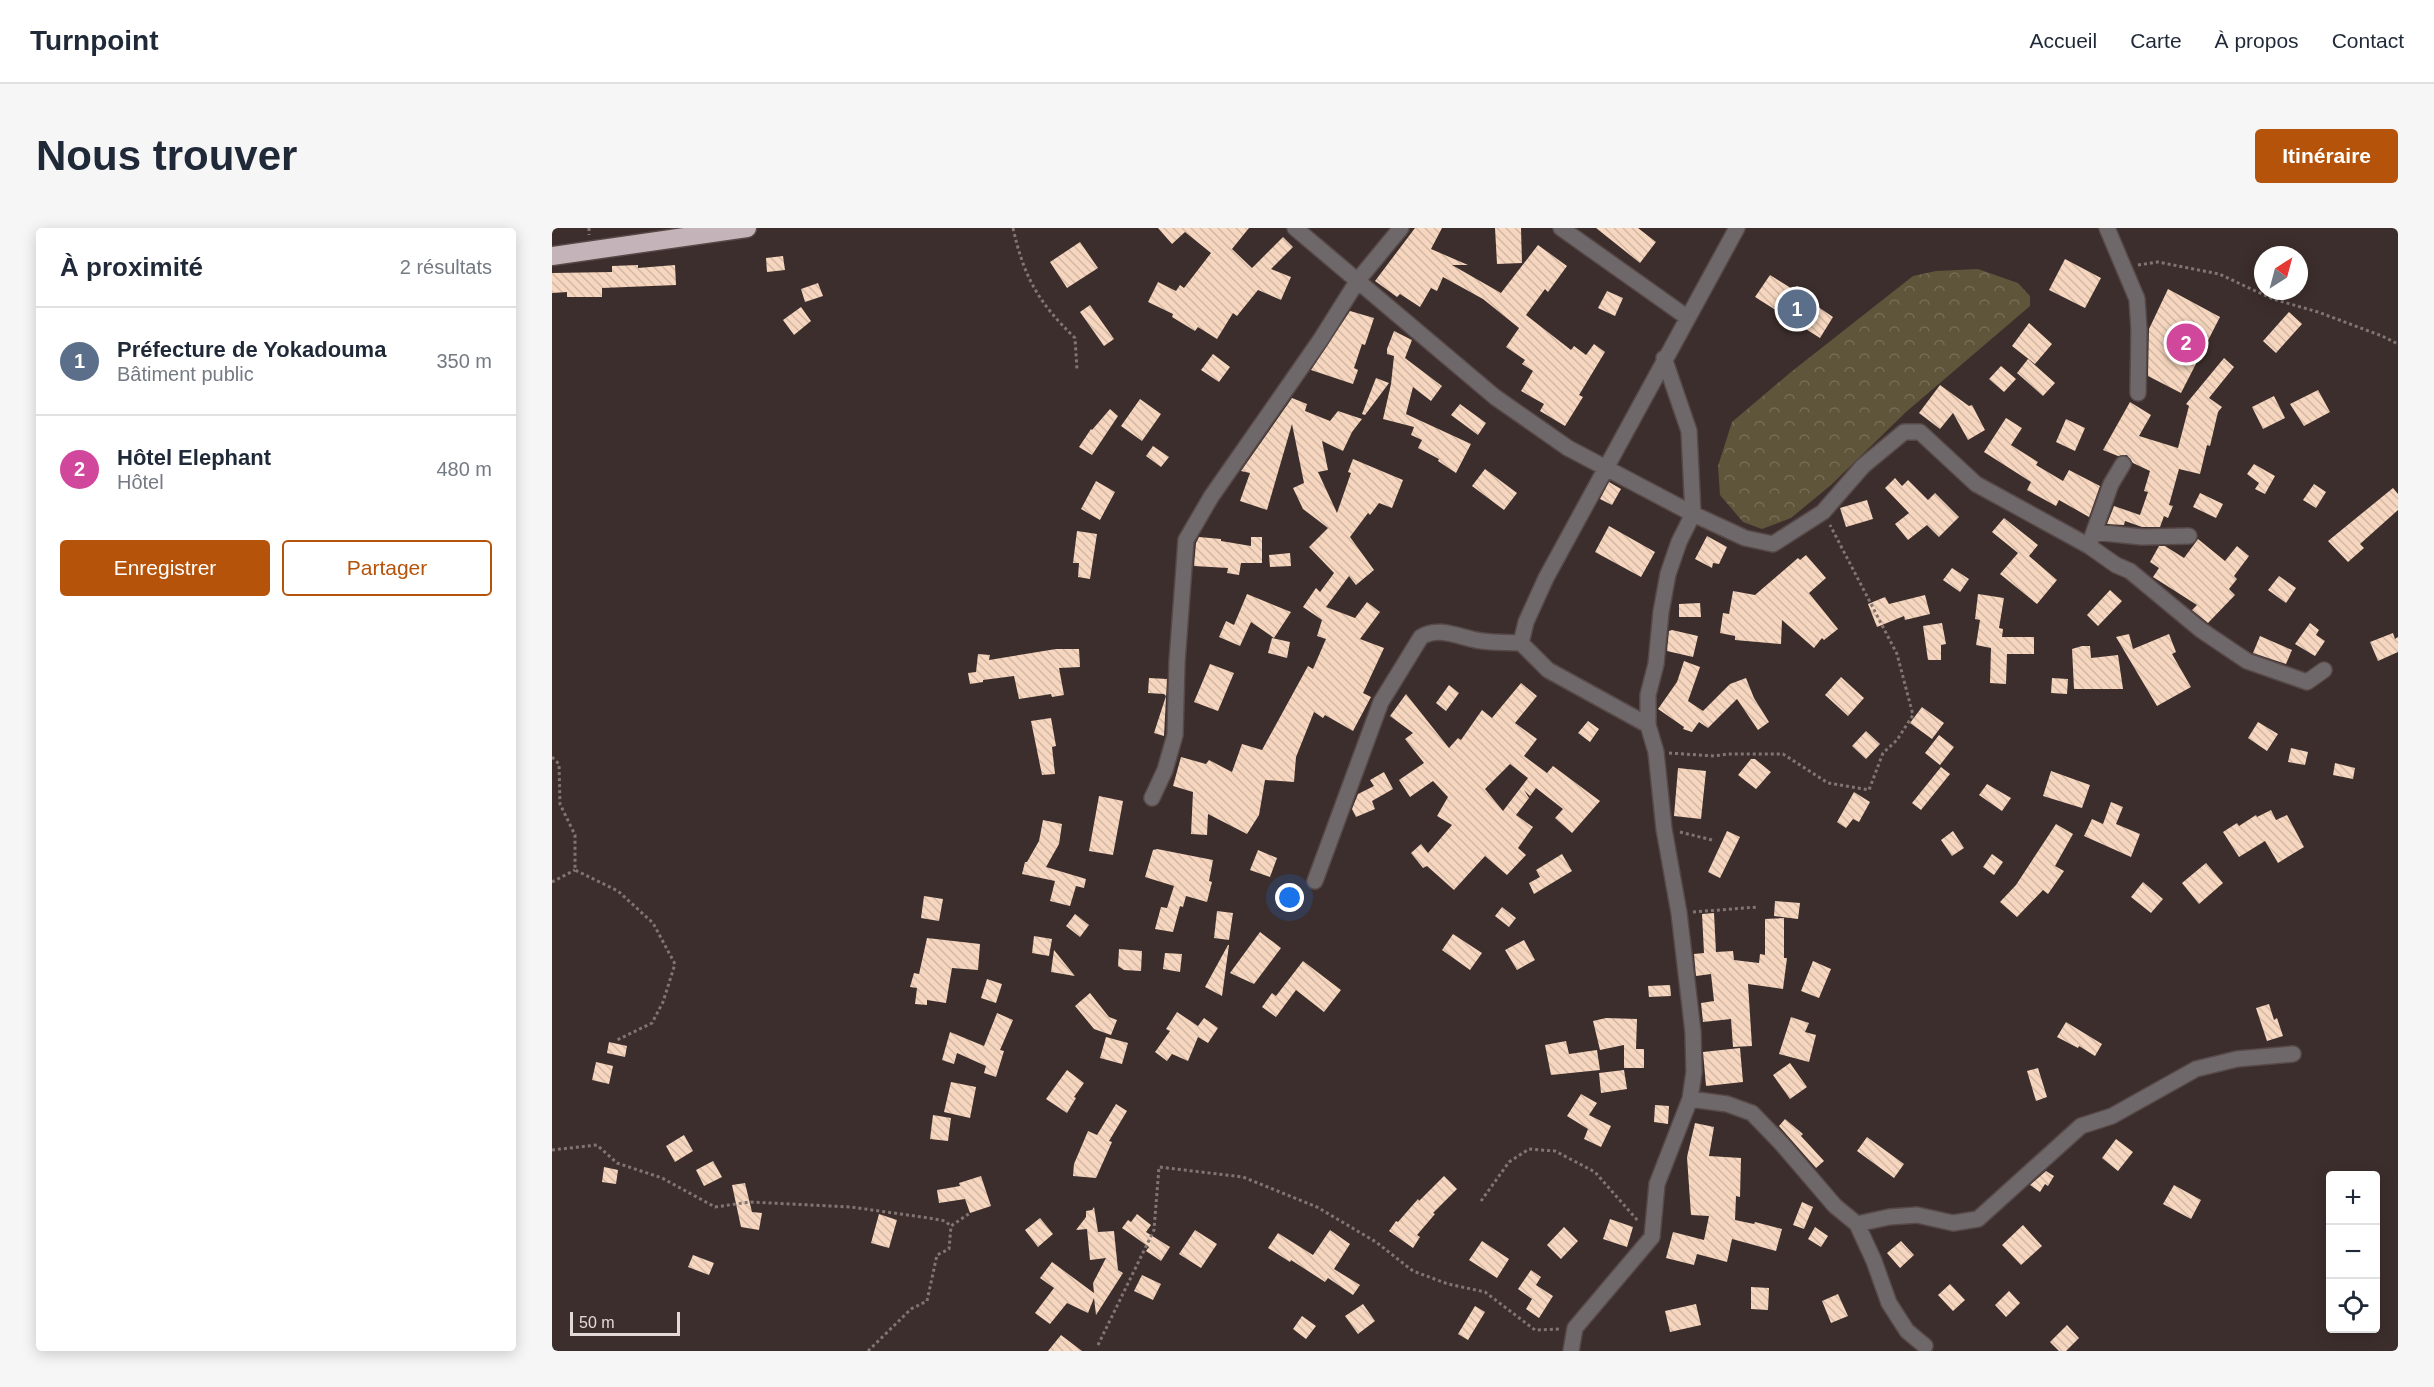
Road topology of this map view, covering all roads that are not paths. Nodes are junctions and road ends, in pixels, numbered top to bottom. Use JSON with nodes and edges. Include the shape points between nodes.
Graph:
{"nodes":[{"id":1,"x":747,"y":228,"type":"edge"},
{"id":2,"x":1295,"y":228,"type":"edge"},
{"id":3,"x":1401,"y":228,"type":"edge"},
{"id":4,"x":1561,"y":228,"type":"edge"},
{"id":5,"x":1737,"y":228,"type":"edge"},
{"id":6,"x":2107,"y":228,"type":"edge"},
{"id":7,"x":552,"y":256,"type":"edge"},
{"id":8,"x":1358,"y":280,"type":"junction"},
{"id":9,"x":1688,"y":318,"type":"junction"},
{"id":10,"x":1665,"y":358,"type":"junction"},
{"id":11,"x":2138,"y":393,"type":"dead end"},
{"id":12,"x":2123,"y":464,"type":"dead end"},
{"id":13,"x":1605,"y":468,"type":"junction"},
{"id":14,"x":1693,"y":514,"type":"junction"},
{"id":15,"x":2189,"y":536,"type":"dead end"},
{"id":16,"x":2091,"y":539,"type":"junction"},
{"id":17,"x":1521,"y":643,"type":"junction"},
{"id":18,"x":2324,"y":670,"type":"dead end"},
{"id":19,"x":1648,"y":725,"type":"junction"},
{"id":20,"x":1152,"y":798,"type":"dead end"},
{"id":21,"x":1315,"y":881,"type":"dead end"},
{"id":22,"x":2293,"y":1054,"type":"dead end"},
{"id":23,"x":1690,"y":1099,"type":"junction"},
{"id":24,"x":1857,"y":1224,"type":"junction"},
{"id":25,"x":1925,"y":1346,"type":"dead end"},
{"id":26,"x":1571,"y":1351,"type":"edge"}],
"edges":[{"from":1,"to":7,"type":"highway"},
{"from":2,"to":8,"type":"street"},
{"from":3,"to":8,"type":"street"},
{"from":4,"to":9,"type":"street"},
{"from":5,"to":9,"type":"street"},
{"from":6,"to":11,"type":"street","via":[[2137,299]]},
{"from":8,"to":13,"type":"street","via":[[1495,397],[1568,448]]},
{"from":8,"to":20,"type":"street","via":[[1186,540],[1175,735]]},
{"from":9,"to":10,"type":"street"},
{"from":10,"to":13,"type":"street"},
{"from":10,"to":14,"type":"street","via":[[1689,431]]},
{"from":12,"to":16,"type":"street","via":[[2111,484]]},
{"from":13,"to":14,"type":"street"},
{"from":13,"to":17,"type":"street","via":[[1546,578]]},
{"from":14,"to":16,"type":"street","via":[[1745,538],[1773,544],[1823,512],[1871,459],[1904,432],[1920,432],[1976,484]]},
{"from":14,"to":19,"type":"street","via":[[1668,574],[1648,695]]},
{"from":15,"to":16,"type":"street"},
{"from":16,"to":18,"type":"street","via":[[2116,565],[2247,661],[2307,682]]},
{"from":17,"to":19,"type":"street","via":[[1548,670]]},
{"from":17,"to":21,"type":"street","via":[[1429,632],[1421,637],[1381,702]]},
{"from":19,"to":23,"type":"street","via":[[1656,752],[1693,1032]]},
{"from":22,"to":24,"type":"street","via":[[2237,1059],[2196,1069],[2112,1116],[2081,1126],[1978,1219],[1953,1223],[1917,1215]]},
{"from":23,"to":24,"type":"street","via":[[1727,1104],[1752,1113],[1835,1206]]},
{"from":23,"to":26,"type":"street","via":[[1657,1185],[1652,1237],[1575,1328]]},
{"from":24,"to":25,"type":"street","via":[[1889,1303],[1907,1331]]}]}
